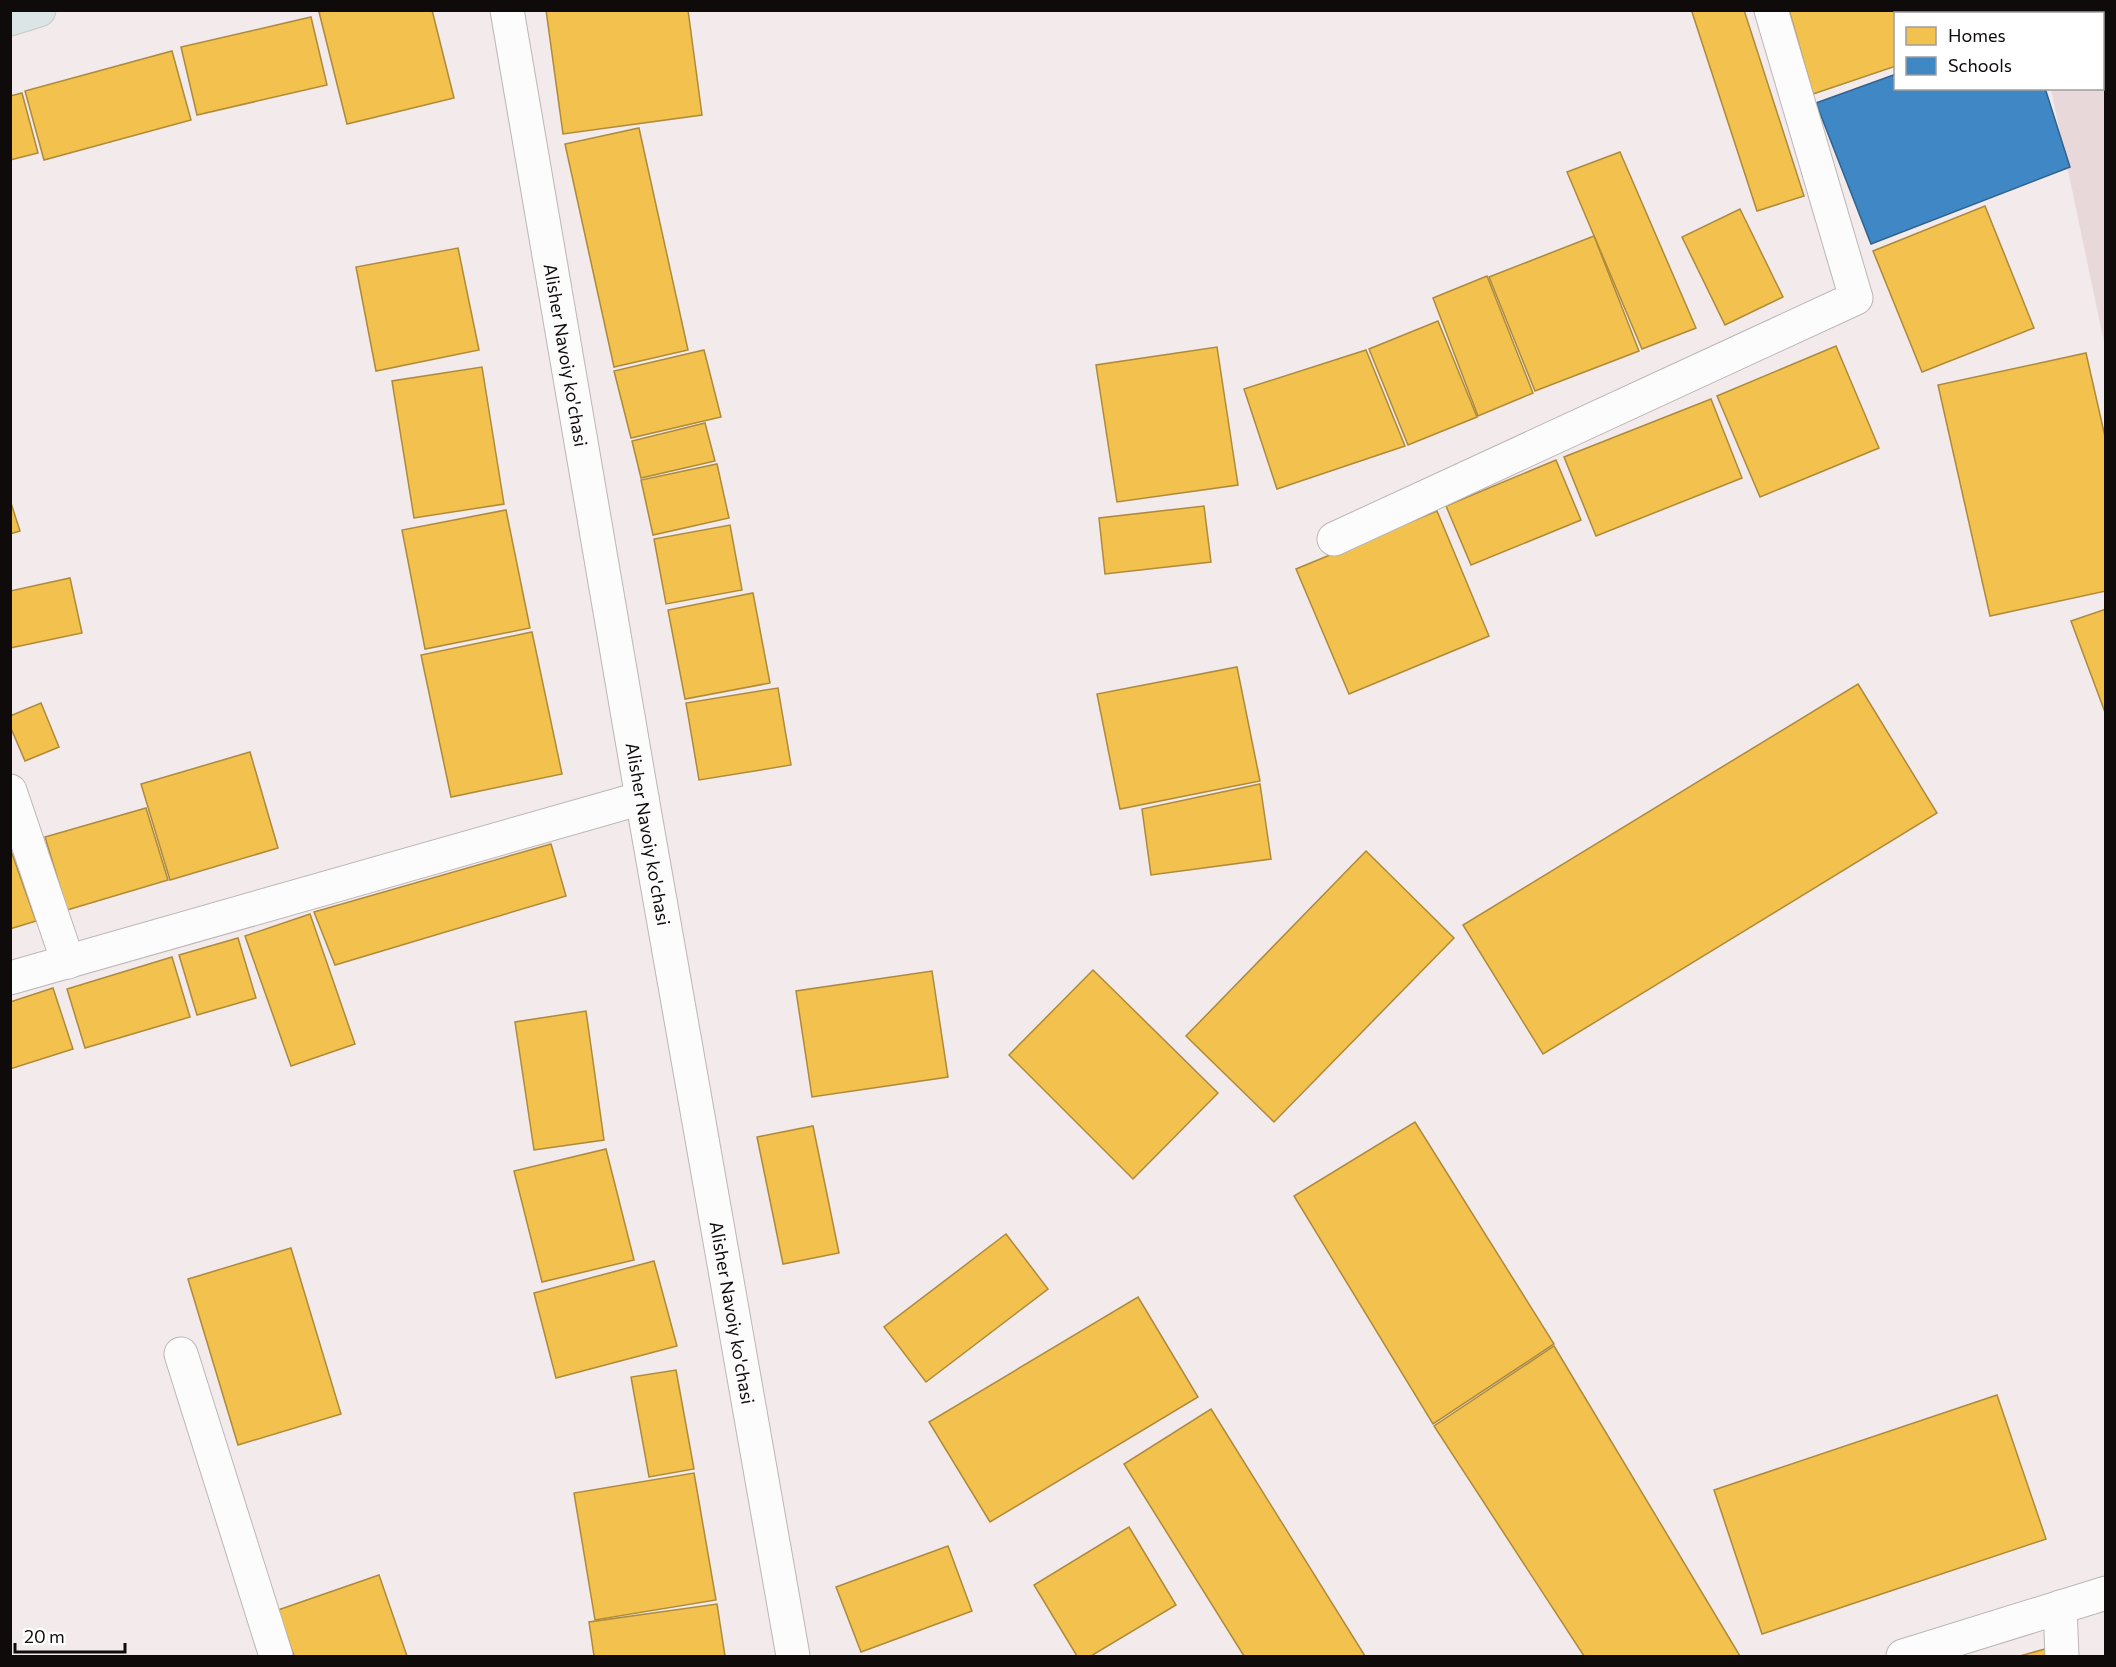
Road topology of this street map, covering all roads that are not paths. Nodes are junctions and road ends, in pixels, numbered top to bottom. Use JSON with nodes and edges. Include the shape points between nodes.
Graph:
{"nodes":[{"id":1,"x":39,"y":10,"type":"edge"},
{"id":2,"x":507,"y":10,"type":"edge"},
{"id":3,"x":1771,"y":10,"type":"edge"},
{"id":4,"x":10,"y":19,"type":"edge"},
{"id":5,"x":1334,"y":539,"type":"dead end"},
{"id":6,"x":10,"y":791,"type":"edge"},
{"id":7,"x":642,"y":798,"type":"junction"},
{"id":8,"x":68,"y":962,"type":"junction"},
{"id":9,"x":10,"y":978,"type":"edge"},
{"id":10,"x":181,"y":1354,"type":"dead end"},
{"id":11,"x":2106,"y":1593,"type":"edge"},
{"id":12,"x":2060,"y":1607,"type":"junction"},
{"id":13,"x":276,"y":1656,"type":"edge"},
{"id":14,"x":793,"y":1656,"type":"edge"},
{"id":15,"x":1903,"y":1656,"type":"edge"},
{"id":16,"x":2061,"y":1656,"type":"edge"}],
"edges":[{"from":1,"to":4,"type":"main road"},
{"from":2,"to":7,"type":"street","name":"Alisher Navoiy ko'chasi"},
{"from":3,"to":5,"type":"street","via":[[1857,298]]},
{"from":6,"to":8,"type":"street"},
{"from":7,"to":8,"type":"street"},
{"from":7,"to":14,"type":"street","name":"Alisher Navoiy ko'chasi"},
{"from":8,"to":9,"type":"street"},
{"from":10,"to":13,"type":"street"},
{"from":11,"to":12,"type":"street"},
{"from":12,"to":15,"type":"street"},
{"from":12,"to":16,"type":"street"}]}
